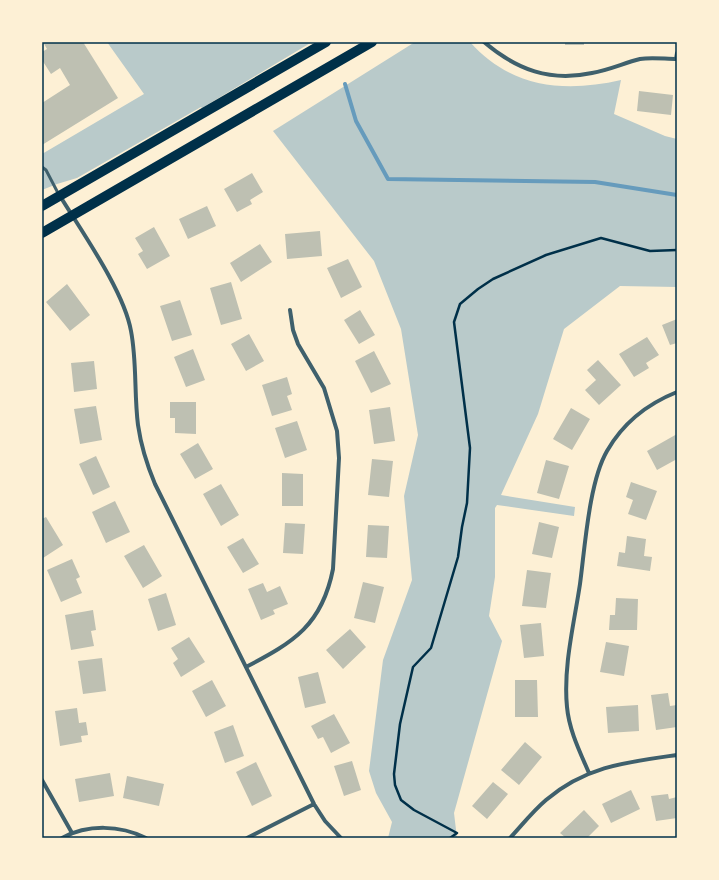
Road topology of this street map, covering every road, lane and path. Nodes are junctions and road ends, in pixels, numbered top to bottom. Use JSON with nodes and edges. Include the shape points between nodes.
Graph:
{"nodes":[{"id":1,"x":326,"y":42,"type":"edge"},
{"id":2,"x":372,"y":42,"type":"edge"},
{"id":3,"x":484,"y":42,"type":"edge"},
{"id":4,"x":677,"y":53,"type":"edge"},
{"id":5,"x":677,"y":59,"type":"edge"},
{"id":6,"x":42,"y":167,"type":"edge"},
{"id":7,"x":60,"y":196,"type":"junction"},
{"id":8,"x":42,"y":206,"type":"edge"},
{"id":9,"x":72,"y":216,"type":"junction"},
{"id":10,"x":42,"y":234,"type":"edge"},
{"id":11,"x":677,"y":250,"type":"edge"},
{"id":12,"x":290,"y":310,"type":"dead end"},
{"id":13,"x":677,"y":392,"type":"edge"},
{"id":14,"x":246,"y":667,"type":"junction"},
{"id":15,"x":677,"y":755,"type":"edge"},
{"id":16,"x":589,"y":772,"type":"junction"},
{"id":17,"x":42,"y":780,"type":"edge"},
{"id":18,"x":314,"y":804,"type":"junction"},
{"id":19,"x":72,"y":833,"type":"junction"},
{"id":20,"x":62,"y":838,"type":"edge"},
{"id":21,"x":146,"y":838,"type":"edge"},
{"id":22,"x":247,"y":838,"type":"edge"},
{"id":23,"x":341,"y":838,"type":"edge"},
{"id":24,"x":450,"y":838,"type":"edge"},
{"id":25,"x":510,"y":838,"type":"edge"}],
"edges":[{"from":1,"to":7,"type":"main road"},
{"from":2,"to":9,"type":"main road"},
{"from":3,"to":5,"type":"street","via":[[532,72],[560,76],[591,73],[641,59]]},
{"from":4,"to":5,"type":"street"},
{"from":6,"to":7,"type":"lane"},
{"from":7,"to":8,"type":"main road"},
{"from":7,"to":9,"type":"street"},
{"from":9,"to":10,"type":"main road"},
{"from":9,"to":14,"type":"street","via":[[103,268],[123,307],[131,330],[138,425],[149,469],[178,533]]},
{"from":11,"to":24,"type":"path","via":[[650,251],[601,238],[546,255],[493,279],[460,304],[454,322],[470,448],[467,504],[458,557],[431,648],[413,667],[400,724],[394,774],[401,800],[414,810],[457,833]]},
{"from":12,"to":14,"type":"street","via":[[298,344],[324,388],[337,431],[339,458],[333,569],[323,602],[305,629],[278,650]]},
{"from":13,"to":16,"type":"street","via":[[654,402],[632,418],[606,452],[599,470],[591,508],[566,691],[570,727]]},
{"from":14,"to":18,"type":"street"},
{"from":15,"to":16,"type":"street","via":[[631,761]]},
{"from":16,"to":25,"type":"street","via":[[546,800]]},
{"from":17,"to":19,"type":"street"},
{"from":18,"to":22,"type":"street"},
{"from":18,"to":23,"type":"street"},
{"from":19,"to":20,"type":"street"},
{"from":19,"to":21,"type":"street","via":[[87,829],[116,828]]}]}
